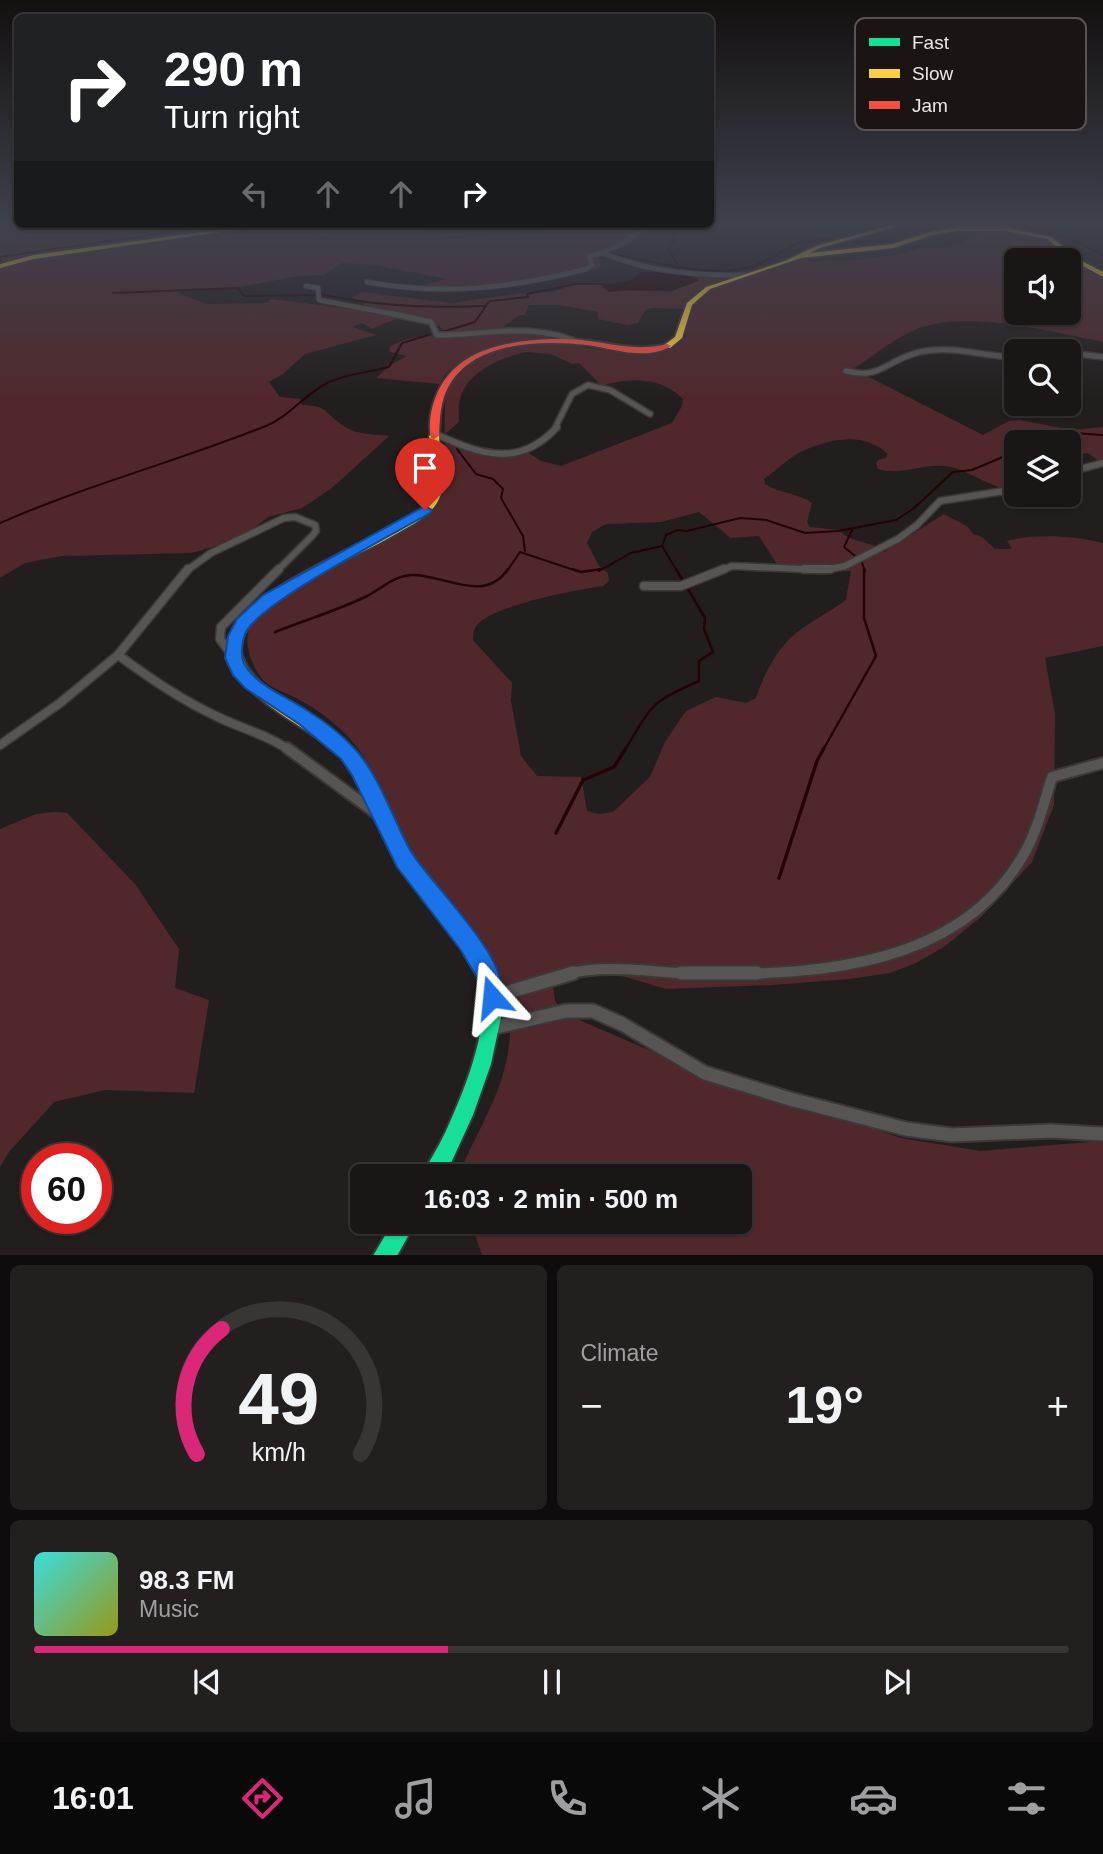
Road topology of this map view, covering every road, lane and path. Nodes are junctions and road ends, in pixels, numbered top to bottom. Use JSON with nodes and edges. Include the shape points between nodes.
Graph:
{"nodes":[{"id":1,"x":367,"y":282,"type":"dead end"},
{"id":2,"x":530,"y":282,"type":"edge"},
{"id":3,"x":727,"y":282,"type":"edge"},
{"id":4,"x":306,"y":286,"type":"dead end"},
{"id":5,"x":577,"y":342,"type":"junction"},
{"id":6,"x":1081,"y":354,"type":"edge"},
{"id":7,"x":1004,"y":355,"type":"edge"},
{"id":8,"x":1103,"y":357,"type":"edge"},
{"id":9,"x":846,"y":371,"type":"dead end"},
{"id":10,"x":650,"y":414,"type":"dead end"},
{"id":11,"x":435,"y":434,"type":"junction"},
{"id":12,"x":1103,"y":463,"type":"edge"},
{"id":13,"x":1081,"y":469,"type":"edge"},
{"id":14,"x":1004,"y":491,"type":"edge"},
{"id":15,"x":644,"y":586,"type":"dead end"},
{"id":16,"x":118,"y":656,"type":"junction"},
{"id":17,"x":233,"y":658,"type":"junction"},
{"id":18,"x":0,"y":745,"type":"edge"},
{"id":19,"x":1103,"y":763,"type":"edge"},
{"id":20,"x":380,"y":816,"type":"junction"},
{"id":21,"x":492,"y":997,"type":"junction"},
{"id":22,"x":491,"y":1028,"type":"junction"},
{"id":23,"x":1103,"y":1134,"type":"edge"},
{"id":24,"x":441,"y":1164,"type":"edge"},
{"id":25,"x":397,"y":1234,"type":"edge"},
{"id":26,"x":384,"y":1255,"type":"edge"}],
"edges":[{"from":1,"to":2,"type":"street","via":[[440,292]]},
{"from":3,"to":5,"type":"main road","via":[[691,300],[678,338],[668,346],[637,352]]},
{"from":4,"to":5,"type":"street","via":[[318,288],[320,300],[426,320],[437,335],[529,330],[560,334]]},
{"from":5,"to":11,"type":"main road","via":[[506,346],[456,368],[436,394]]},
{"from":6,"to":8,"type":"street"},
{"from":7,"to":9,"type":"street","via":[[926,350],[906,355],[879,373],[864,376]]},
{"from":10,"to":11,"type":"street","via":[[610,390],[588,385],[570,396],[558,425],[527,452],[478,450]]},
{"from":11,"to":17,"type":"main road","via":[[435,497],[425,510],[268,599],[242,624]]},
{"from":12,"to":13,"type":"street"},
{"from":14,"to":15,"type":"street","via":[[940,501],[898,539],[845,566],[825,570],[732,566],[681,586]]},
{"from":16,"to":17,"type":"street","via":[[174,583],[211,553],[284,518],[315,525],[312,536],[221,627],[220,639]]},
{"from":16,"to":18,"type":"street"},
{"from":16,"to":20,"type":"street","via":[[176,697],[277,741]]},
{"from":17,"to":20,"type":"main road","via":[[251,683],[305,718],[348,754]]},
{"from":19,"to":21,"type":"street","via":[[1052,777],[1043,811],[1020,862],[981,910],[915,950],[869,962],[772,973],[603,968]]},
{"from":20,"to":21,"type":"main road","via":[[404,860],[468,941],[486,972]]},
{"from":21,"to":22,"type":"main road"},
{"from":22,"to":23,"type":"street","via":[[566,1011],[593,1011],[705,1073],[906,1129],[952,1135],[1051,1130]]},
{"from":22,"to":24,"type":"main road"},
{"from":25,"to":26,"type":"main road"}]}
